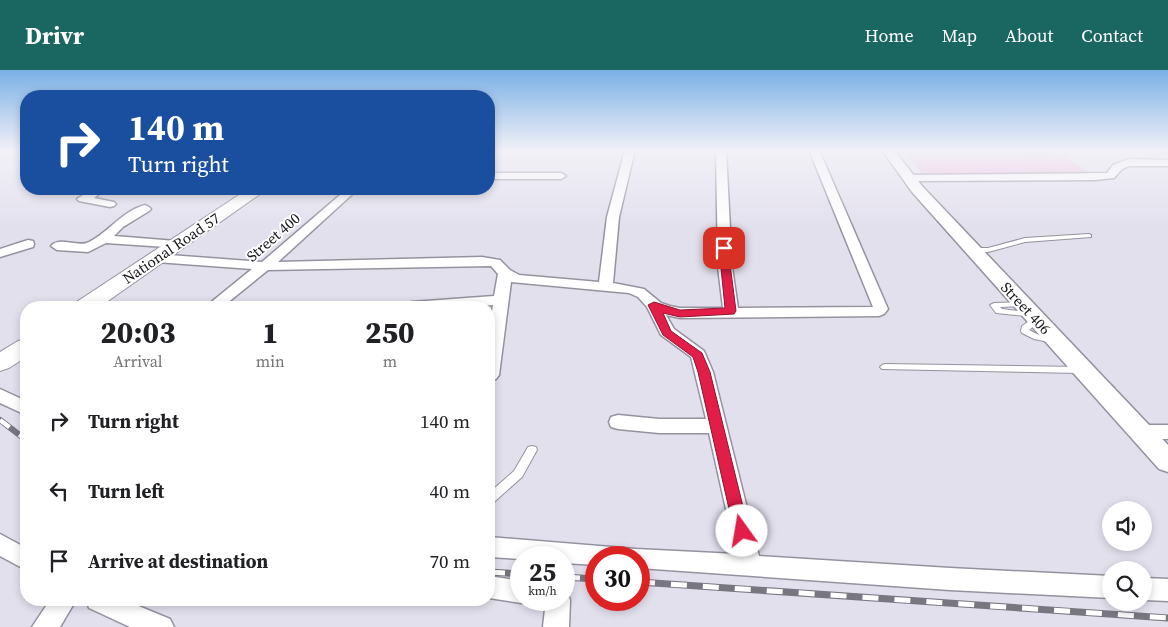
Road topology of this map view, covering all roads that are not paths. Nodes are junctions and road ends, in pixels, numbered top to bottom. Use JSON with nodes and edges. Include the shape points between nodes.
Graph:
{"nodes":[{"id":1,"x":495,"y":176,"type":"edge"},
{"id":2,"x":561,"y":176,"type":"dead end"},
{"id":3,"x":623,"y":176,"type":"edge"},
{"id":4,"x":722,"y":176,"type":"edge"},
{"id":5,"x":825,"y":176,"type":"edge"},
{"id":6,"x":1110,"y":176,"type":"edge"},
{"id":7,"x":908,"y":178,"type":"joint"},
{"id":8,"x":90,"y":195,"type":"edge"},
{"id":9,"x":250,"y":195,"type":"edge"},
{"id":10,"x":346,"y":195,"type":"edge"},
{"id":11,"x":110,"y":204,"type":"dead end"},
{"id":12,"x":145,"y":209,"type":"dead end"},
{"id":13,"x":1089,"y":236,"type":"dead end"},
{"id":14,"x":104,"y":239,"type":"junction"},
{"id":15,"x":28,"y":244,"type":"dead end"},
{"id":16,"x":176,"y":245,"type":"junction"},
{"id":17,"x":57,"y":246,"type":"dead end"},
{"id":18,"x":973,"y":250,"type":"junction"},
{"id":19,"x":0,"y":253,"type":"edge"},
{"id":20,"x":156,"y":258,"type":"junction"},
{"id":21,"x":265,"y":266,"type":"junction"},
{"id":22,"x":505,"y":273,"type":"junction"},
{"id":23,"x":606,"y":287,"type":"junction"},
{"id":24,"x":501,"y":300,"type":"junction"},
{"id":25,"x":93,"y":301,"type":"edge"},
{"id":26,"x":220,"y":301,"type":"edge"},
{"id":27,"x":486,"y":301,"type":"edge"},
{"id":28,"x":654,"y":305,"type":"junction"},
{"id":29,"x":730,"y":311,"type":"junction"},
{"id":30,"x":495,"y":341,"type":"edge"},
{"id":31,"x":20,"y":350,"type":"edge"},
{"id":32,"x":0,"y":364,"type":"edge"},
{"id":33,"x":885,"y":367,"type":"dead end"},
{"id":34,"x":1083,"y":370,"type":"junction"},
{"id":35,"x":0,"y":395,"type":"edge"},
{"id":36,"x":20,"y":406,"type":"edge"},
{"id":37,"x":618,"y":422,"type":"dead end"},
{"id":38,"x":717,"y":426,"type":"junction"},
{"id":39,"x":1140,"y":432,"type":"junction"},
{"id":40,"x":1168,"y":432,"type":"edge"},
{"id":41,"x":532,"y":450,"type":"dead end"},
{"id":42,"x":1168,"y":462,"type":"edge"},
{"id":43,"x":495,"y":495,"type":"edge"},
{"id":44,"x":0,"y":544,"type":"edge"},
{"id":45,"x":495,"y":547,"type":"edge"},
{"id":46,"x":585,"y":554,"type":"edge"},
{"id":47,"x":20,"y":556,"type":"edge"},
{"id":48,"x":650,"y":559,"type":"edge"},
{"id":49,"x":750,"y":566,"type":"junction"},
{"id":50,"x":1102,"y":587,"type":"edge"},
{"id":51,"x":495,"y":588,"type":"edge"},
{"id":52,"x":1152,"y":589,"type":"edge"},
{"id":53,"x":510,"y":590,"type":"edge"},
{"id":54,"x":1168,"y":590,"type":"edge"},
{"id":55,"x":60,"y":606,"type":"edge"},
{"id":56,"x":111,"y":606,"type":"edge"},
{"id":57,"x":557,"y":611,"type":"edge"},
{"id":58,"x":46,"y":627,"type":"edge"},
{"id":59,"x":161,"y":627,"type":"edge"},
{"id":60,"x":556,"y":627,"type":"edge"}],
"edges":[{"from":1,"to":2,"type":"street"},
{"from":3,"to":23,"type":"street","via":[[613,217]]},
{"from":4,"to":29,"type":"street","via":[[724,267]]},
{"from":5,"to":29,"type":"street","via":[[881,309],[877,312]]},
{"from":6,"to":7,"type":"street"},
{"from":7,"to":18,"type":"street","name":"Street 406"},
{"from":8,"to":11,"type":"street","via":[[83,199]]},
{"from":9,"to":16,"type":"main road","name":"National Road 57"},
{"from":10,"to":21,"type":"street","name":"Street 400"},
{"from":12,"to":14,"type":"street","via":[[119,224]]},
{"from":13,"to":18,"type":"lane","via":[[1025,240],[988,250]]},
{"from":14,"to":16,"type":"street"},
{"from":14,"to":17,"type":"street","via":[[88,248]]},
{"from":15,"to":19,"type":"street"},
{"from":16,"to":20,"type":"main road","name":"National Road 57"},
{"from":18,"to":34,"type":"street","name":"Street 406"},
{"from":20,"to":21,"type":"street"},
{"from":20,"to":25,"type":"main road","name":"National Road 57"},
{"from":21,"to":22,"type":"street","via":[[482,261],[495,263]]},
{"from":21,"to":26,"type":"street","name":"Street 400"},
{"from":22,"to":23,"type":"street","via":[[516,279]]},
{"from":22,"to":24,"type":"street"},
{"from":23,"to":28,"type":"street","via":[[644,293]]},
{"from":24,"to":27,"type":"street"},
{"from":24,"to":30,"type":"street"},
{"from":28,"to":29,"type":"street","via":[[680,313]]},
{"from":28,"to":38,"type":"street","via":[[667,332],[698,355]]},
{"from":31,"to":32,"type":"main road"},
{"from":33,"to":34,"type":"lane"},
{"from":34,"to":39,"type":"street","name":"Street 406"},
{"from":35,"to":36,"type":"street"},
{"from":37,"to":38,"type":"street"},
{"from":38,"to":49,"type":"street"},
{"from":39,"to":40,"type":"street"},
{"from":39,"to":42,"type":"street","name":"Street 406"},
{"from":41,"to":43,"type":"lane","via":[[518,474]]},
{"from":44,"to":47,"type":"street"},
{"from":45,"to":46,"type":"street"},
{"from":48,"to":49,"type":"street"},
{"from":49,"to":50,"type":"street"},
{"from":51,"to":53,"type":"street"},
{"from":52,"to":54,"type":"street"},
{"from":55,"to":58,"type":"street"},
{"from":56,"to":59,"type":"street"},
{"from":57,"to":60,"type":"street"}]}
